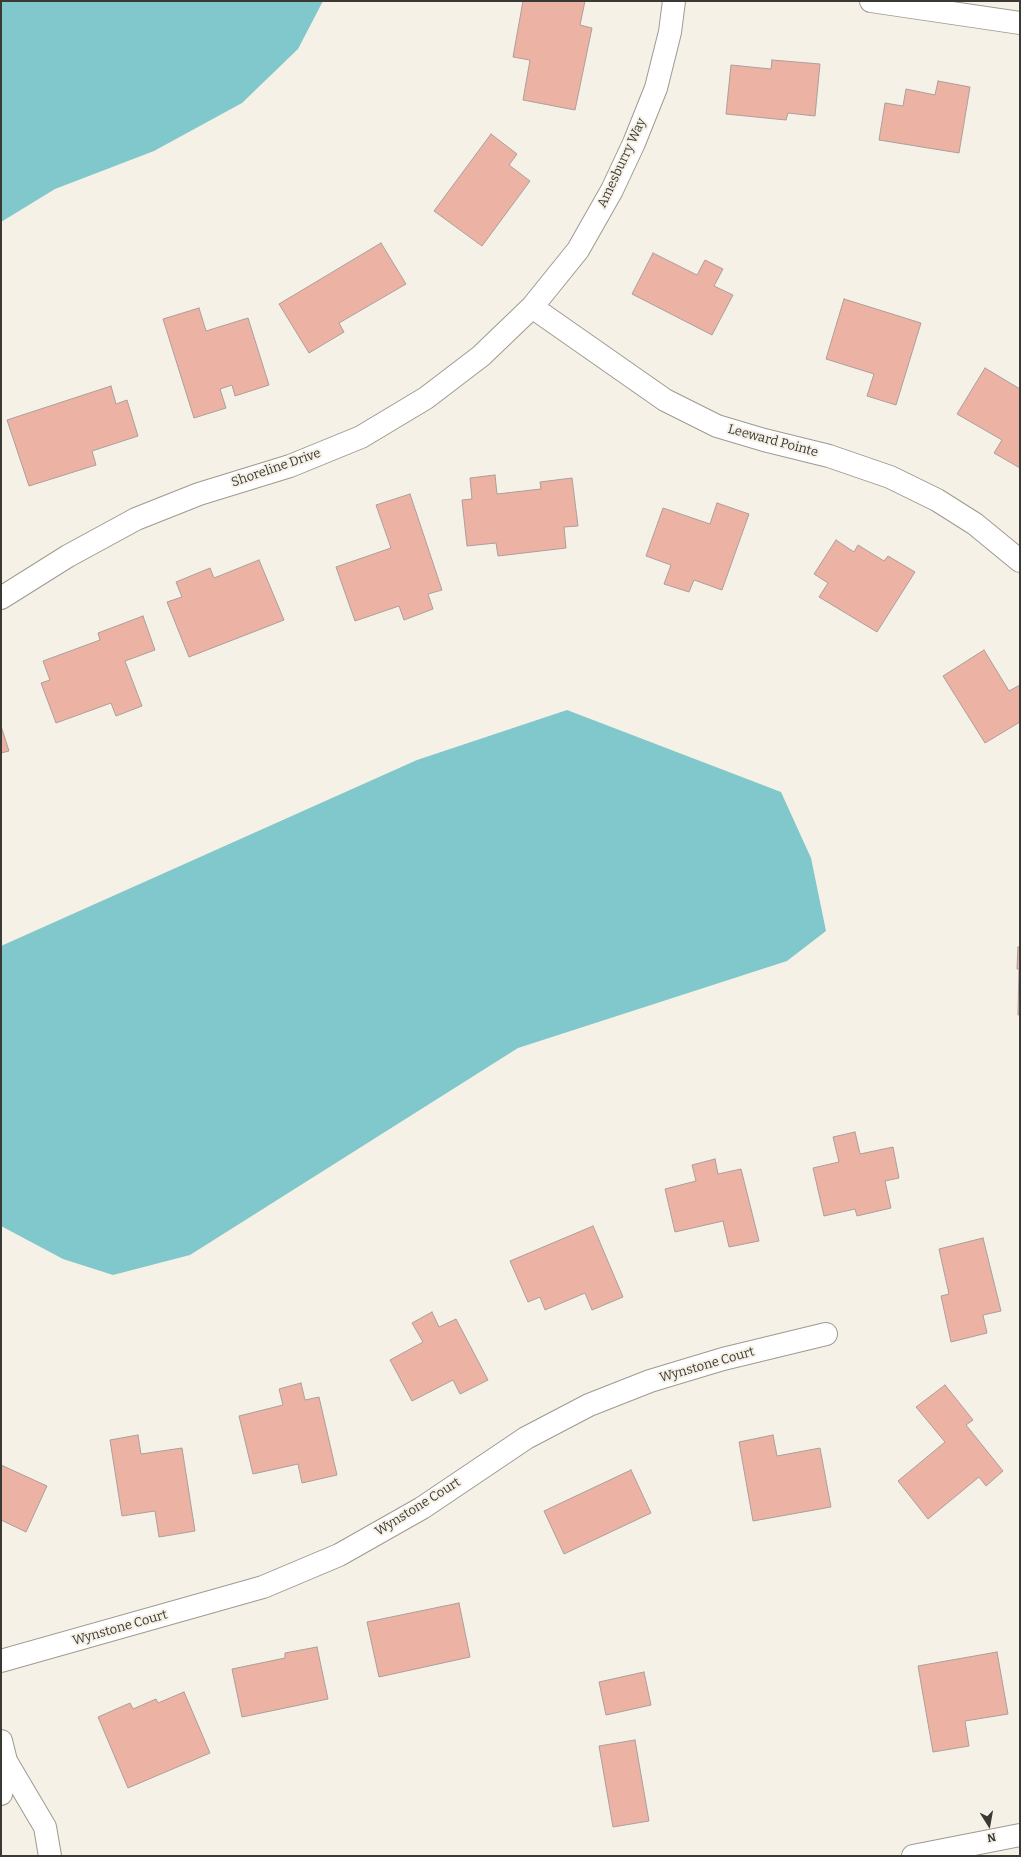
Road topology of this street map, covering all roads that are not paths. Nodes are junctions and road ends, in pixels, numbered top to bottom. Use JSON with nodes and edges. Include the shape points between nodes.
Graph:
{"nodes":[{"id":1,"x":674,"y":1,"type":"edge"},
{"id":2,"x":871,"y":1,"type":"edge"},
{"id":3,"x":1020,"y":23,"type":"edge"},
{"id":4,"x":532,"y":307,"type":"junction"},
{"id":5,"x":1020,"y":561,"type":"edge"},
{"id":6,"x":1,"y":598,"type":"edge"},
{"id":7,"x":826,"y":1334,"type":"dead end"},
{"id":8,"x":1,"y":1661,"type":"edge"},
{"id":9,"x":3,"y":1751,"type":"edge"},
{"id":10,"x":1,"y":1794,"type":"edge"},
{"id":11,"x":1020,"y":1835,"type":"edge"},
{"id":12,"x":50,"y":1856,"type":"edge"},
{"id":13,"x":913,"y":1856,"type":"edge"}],
"edges":[{"from":1,"to":4,"type":"street","name":"Amesburry Way","via":[[670,32],[656,88],[634,143],[612,190],[578,250]]},
{"from":2,"to":3,"type":"street"},
{"from":4,"to":5,"type":"street","name":"Leeward Pointe","via":[[666,400],[717,426],[829,456],[890,477],[937,500],[969,520]]},
{"from":4,"to":6,"type":"street","name":"Shoreline Drive","via":[[463,370],[426,398],[361,437],[290,466],[199,494],[136,519],[68,556]]},
{"from":7,"to":8,"type":"street","name":"Wynstone Court","via":[[716,1361],[650,1381],[590,1405],[526,1438],[422,1508],[339,1555],[263,1587]]},
{"from":9,"to":10,"type":"street"},
{"from":9,"to":12,"type":"street","via":[[45,1827]]},
{"from":11,"to":13,"type":"street"}]}
